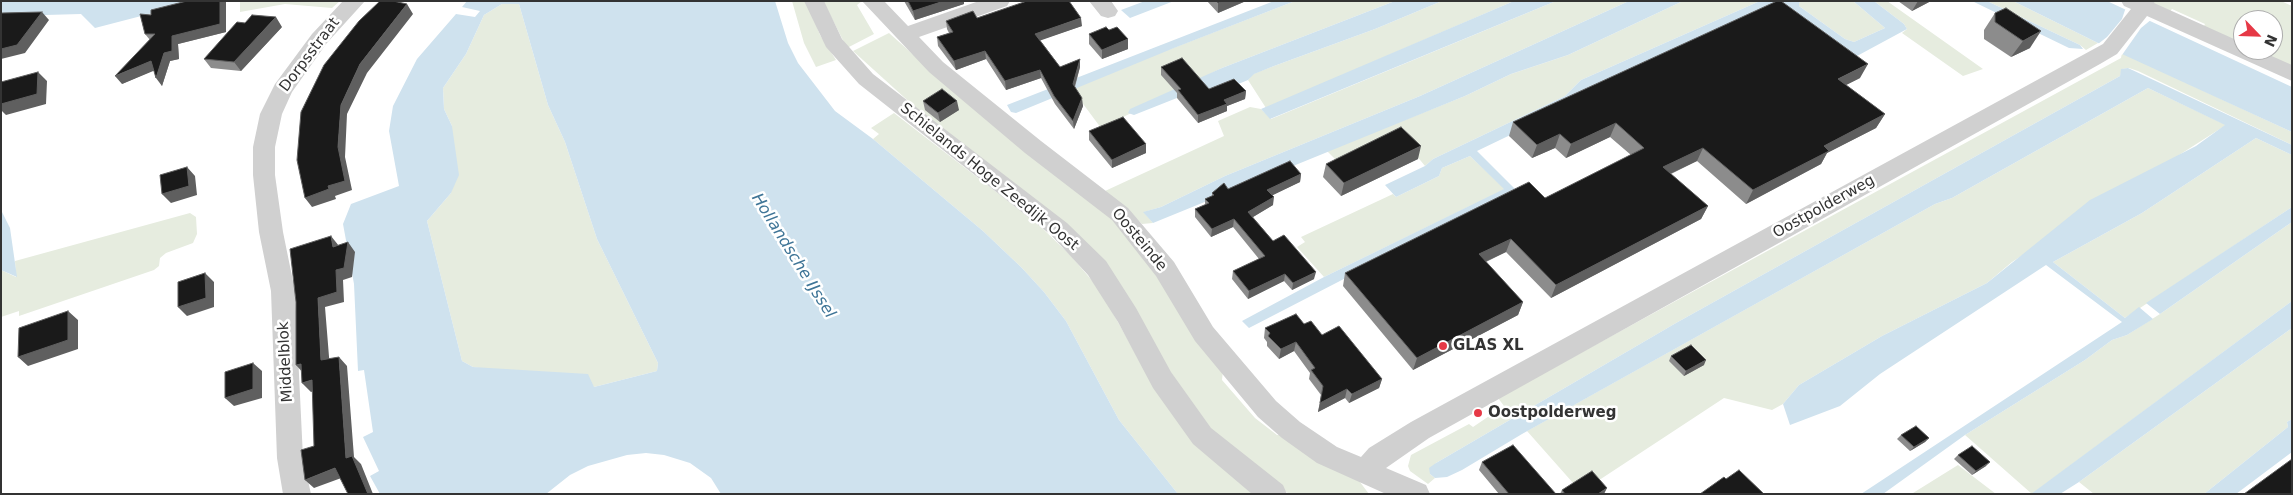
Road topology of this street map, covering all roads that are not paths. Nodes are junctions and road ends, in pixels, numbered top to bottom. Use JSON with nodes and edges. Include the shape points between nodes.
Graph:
{"nodes":[{"id":1,"x":355,"y":1,"type":"edge"},
{"id":2,"x":814,"y":1,"type":"edge"},
{"id":3,"x":872,"y":1,"type":"edge"},
{"id":4,"x":1000,"y":1,"type":"edge"},
{"id":5,"x":2139,"y":5,"type":"edge"},
{"id":6,"x":906,"y":34,"type":"junction"},
{"id":7,"x":2292,"y":74,"type":"edge"},
{"id":8,"x":271,"y":232,"type":"joint"},
{"id":9,"x":1366,"y":472,"type":"junction"},
{"id":10,"x":297,"y":494,"type":"edge"},
{"id":11,"x":1273,"y":494,"type":"edge"},
{"id":12,"x":1387,"y":494,"type":"edge"},
{"id":13,"x":1416,"y":494,"type":"edge"}],
"edges":[{"from":1,"to":8,"type":"street","name":"Dorpsstraat","via":[[342,12],[299,66],[283,88],[271,114],[264,147],[264,175]]},
{"from":2,"to":11,"type":"street","name":"Schielands Hoge Zeedijk Oost","via":[[837,47],[866,79],[1058,229],[1097,268],[1162,380],[1202,436]]},
{"from":3,"to":6,"type":"street","name":"Oosteinde"},
{"from":4,"to":6,"type":"street"},
{"from":5,"to":7,"type":"street"},
{"from":5,"to":9,"type":"street","name":"Oostpolderweg","via":[[2110,49],[1420,430],[1379,456]]},
{"from":6,"to":9,"type":"street","name":"Oosteinde","via":[[936,67],[1120,214],[1165,269],[1204,334],[1267,410],[1328,456]]},
{"from":8,"to":10,"type":"street","name":"Middelblok","via":[[283,291],[290,458]]},
{"from":9,"to":12,"type":"street","name":"Oosteinde"},
{"from":9,"to":13,"type":"street","name":"Oosteinde"}]}
